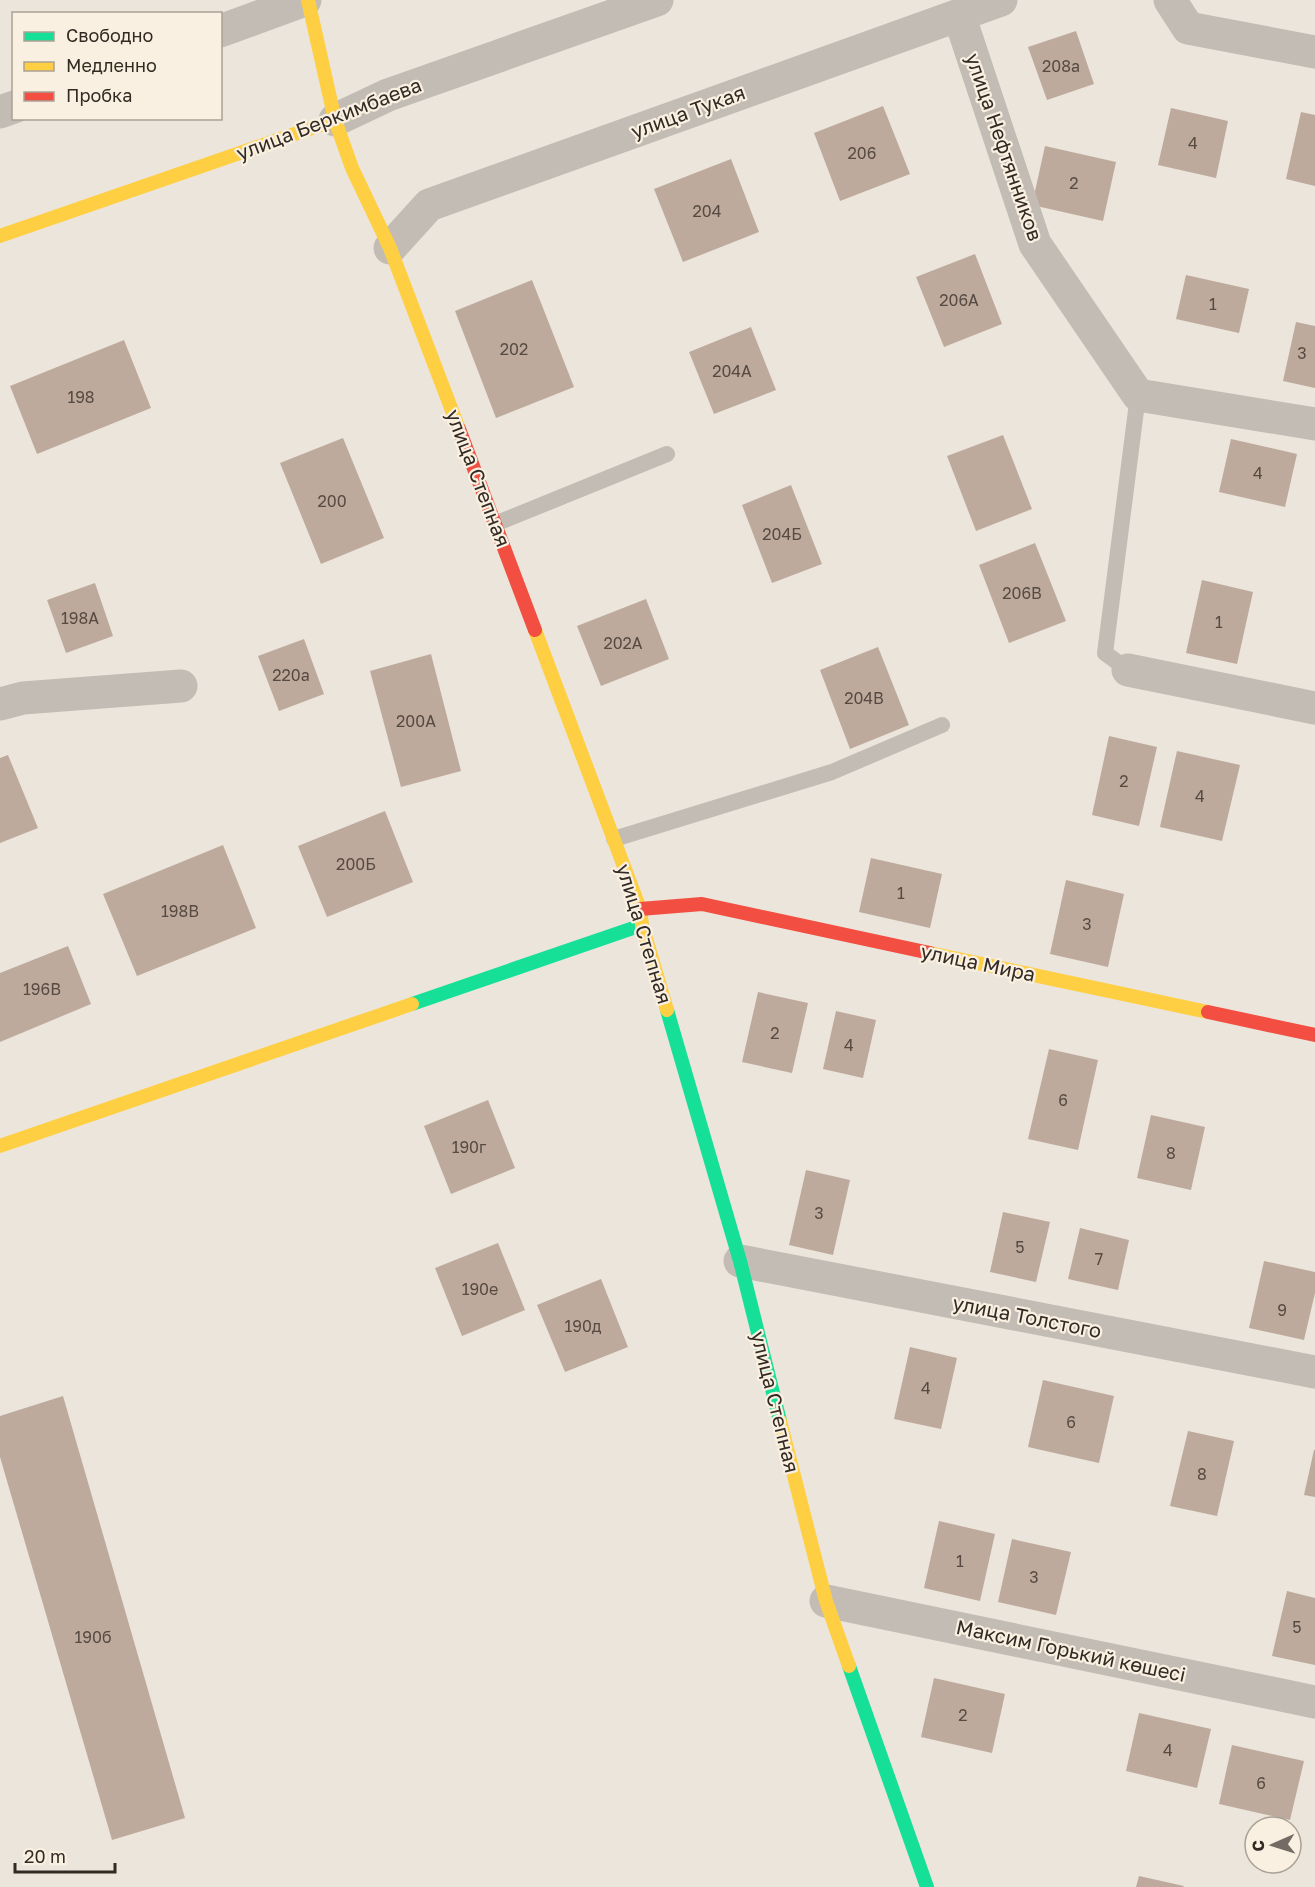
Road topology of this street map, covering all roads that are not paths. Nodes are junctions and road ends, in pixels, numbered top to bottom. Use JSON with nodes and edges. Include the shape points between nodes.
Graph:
{"nodes":[{"id":1,"x":307,"y":0,"type":"edge"},
{"id":2,"x":657,"y":0,"type":"edge"},
{"id":3,"x":1001,"y":0,"type":"edge"},
{"id":4,"x":1170,"y":0,"type":"edge"},
{"id":5,"x":959,"y":15,"type":"junction"},
{"id":6,"x":222,"y":30,"type":"edge"},
{"id":7,"x":1315,"y":52,"type":"edge"},
{"id":8,"x":335,"y":120,"type":"junction"},
{"id":9,"x":0,"y":236,"type":"edge"},
{"id":10,"x":390,"y":248,"type":"junction"},
{"id":11,"x":1138,"y":395,"type":"junction"},
{"id":12,"x":1315,"y":424,"type":"edge"},
{"id":13,"x":666,"y":454,"type":"dead end"},
{"id":14,"x":495,"y":524,"type":"junction"},
{"id":15,"x":1128,"y":670,"type":"joint"},
{"id":16,"x":181,"y":686,"type":"dead end"},
{"id":17,"x":0,"y":704,"type":"edge"},
{"id":18,"x":1315,"y":708,"type":"edge"},
{"id":19,"x":942,"y":725,"type":"dead end"},
{"id":20,"x":614,"y":839,"type":"junction"},
{"id":21,"x":640,"y":909,"type":"junction"},
{"id":22,"x":642,"y":925,"type":"junction"},
{"id":23,"x":1315,"y":1035,"type":"edge"},
{"id":24,"x":0,"y":1146,"type":"edge"},
{"id":25,"x":740,"y":1261,"type":"junction"},
{"id":26,"x":1315,"y":1372,"type":"edge"},
{"id":27,"x":826,"y":1601,"type":"junction"},
{"id":28,"x":1315,"y":1702,"type":"edge"},
{"id":29,"x":927,"y":1887,"type":"edge"}],
"edges":[{"from":1,"to":6,"type":"street"},
{"from":1,"to":8,"type":"street","name":"улица Степная"},
{"from":2,"to":8,"type":"street","name":"улица Беркимбаева","via":[[388,95]]},
{"from":3,"to":5,"type":"street","name":"улица Тукая"},
{"from":4,"to":7,"type":"street","via":[[1188,28]]},
{"from":5,"to":10,"type":"street","name":"улица Тукая","via":[[429,205]]},
{"from":5,"to":11,"type":"street","name":"улица Нефтянников","via":[[1035,244]]},
{"from":8,"to":9,"type":"street","name":"улица Беркимбаева"},
{"from":8,"to":10,"type":"street","name":"улица Степная","via":[[352,168]]},
{"from":10,"to":14,"type":"street","name":"улица Степная"},
{"from":11,"to":12,"type":"street"},
{"from":11,"to":15,"type":"lane","via":[[1105,653]]},
{"from":13,"to":14,"type":"lane"},
{"from":14,"to":20,"type":"street","name":"улица Степная"},
{"from":15,"to":18,"type":"street"},
{"from":16,"to":17,"type":"street","via":[[23,698]]},
{"from":19,"to":20,"type":"lane","via":[[832,772]]},
{"from":20,"to":21,"type":"street","name":"улица Степная"},
{"from":21,"to":22,"type":"street","name":"улица Степная"},
{"from":21,"to":23,"type":"street","name":"улица Мира","via":[[702,904]]},
{"from":22,"to":24,"type":"street"},
{"from":22,"to":25,"type":"street","name":"улица Степная"},
{"from":25,"to":26,"type":"street","name":"улица Толстого"},
{"from":25,"to":27,"type":"street","name":"улица Степная"},
{"from":27,"to":28,"type":"street","name":"Максим Горький көшесі"},
{"from":27,"to":29,"type":"street","name":"улица Степная"}]}
